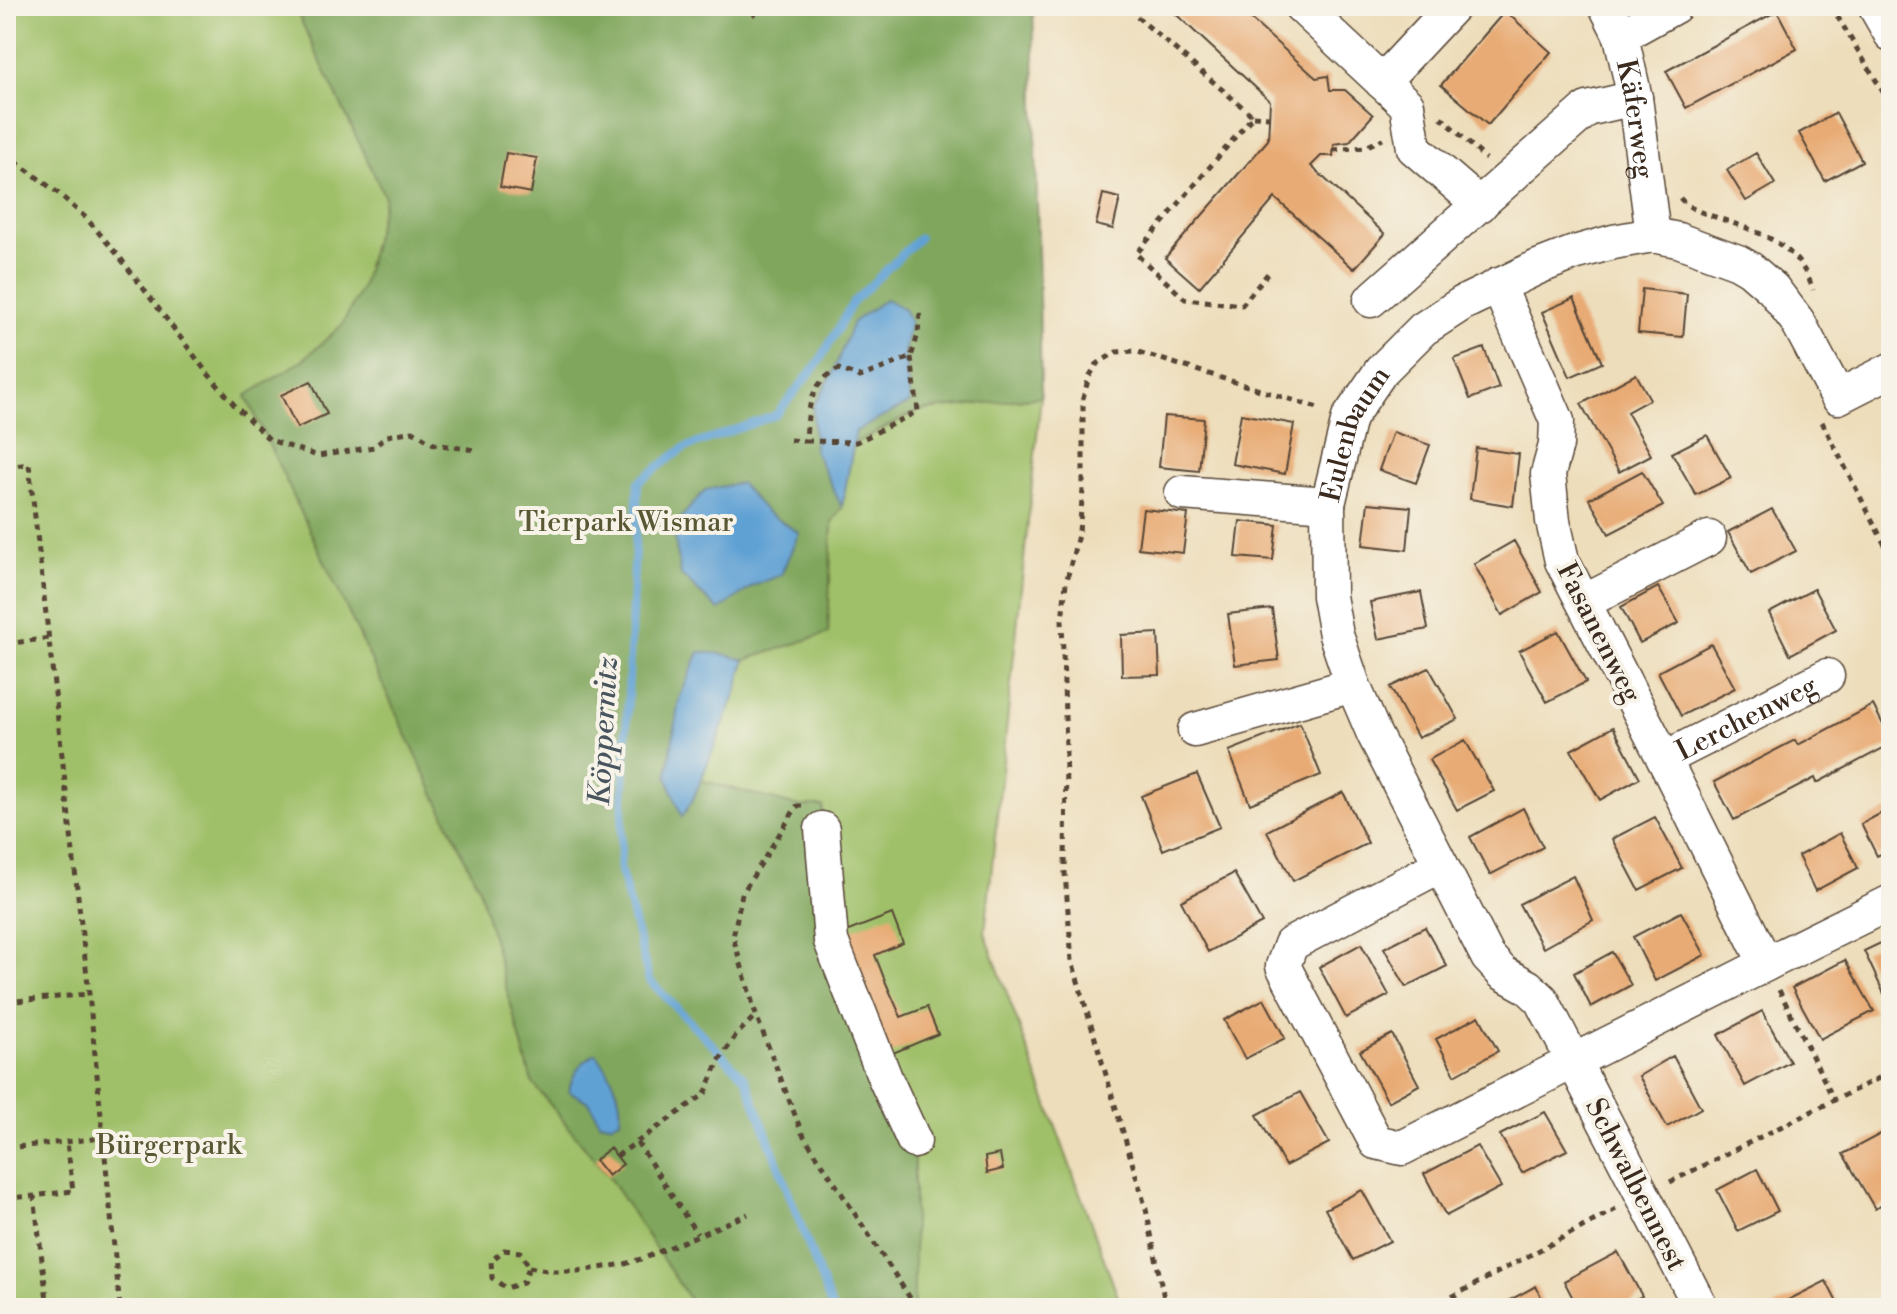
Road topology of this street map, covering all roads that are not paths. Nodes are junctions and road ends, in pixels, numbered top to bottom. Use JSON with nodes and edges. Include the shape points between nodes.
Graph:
{"nodes":[{"id":1,"x":1301,"y":6,"type":"edge"},
{"id":2,"x":1453,"y":6,"type":"edge"},
{"id":3,"x":1675,"y":6,"type":"edge"},
{"id":4,"x":1875,"y":6,"type":"edge"},
{"id":5,"x":1614,"y":21,"type":"edge"},
{"id":6,"x":1891,"y":34,"type":"edge"},
{"id":7,"x":1382,"y":82,"type":"junction"},
{"id":8,"x":1635,"y":98,"type":"junction"},
{"id":9,"x":1480,"y":205,"type":"junction"},
{"id":10,"x":1653,"y":235,"type":"junction"},
{"id":11,"x":1498,"y":285,"type":"junction"},
{"id":12,"x":1371,"y":300,"type":"dead end"},
{"id":13,"x":1891,"y":370,"type":"edge"},
{"id":14,"x":1182,"y":493,"type":"dead end"},
{"id":15,"x":1328,"y":504,"type":"junction"},
{"id":16,"x":1709,"y":538,"type":"dead end"},
{"id":17,"x":1584,"y":602,"type":"junction"},
{"id":18,"x":1827,"y":676,"type":"dead end"},
{"id":19,"x":1353,"y":685,"type":"junction"},
{"id":20,"x":1195,"y":730,"type":"dead end"},
{"id":21,"x":1664,"y":759,"type":"junction"},
{"id":22,"x":816,"y":818,"type":"road end"},
{"id":23,"x":1441,"y":865,"type":"junction"},
{"id":24,"x":1891,"y":902,"type":"edge"},
{"id":25,"x":1766,"y":964,"type":"junction"},
{"id":26,"x":1574,"y":1060,"type":"junction"},
{"id":27,"x":914,"y":1141,"type":"dead end"},
{"id":28,"x":1701,"y":1308,"type":"edge"}],
"edges":[{"from":1,"to":7,"type":"street"},
{"from":2,"to":7,"type":"street"},
{"from":3,"to":5,"type":"street"},
{"from":4,"to":6,"type":"street"},
{"from":5,"to":8,"type":"street","name":"Käferweg"},
{"from":7,"to":9,"type":"street","via":[[1424,121],[1414,148]]},
{"from":8,"to":9,"type":"street","via":[[1587,109]]},
{"from":8,"to":10,"type":"street","name":"Käferweg"},
{"from":9,"to":12,"type":"street"},
{"from":10,"to":11,"type":"street","name":"Eulenbaum","via":[[1574,253]]},
{"from":10,"to":13,"type":"street","name":"Eulenbaum","via":[[1738,262],[1773,289],[1798,322],[1838,397]]},
{"from":11,"to":15,"type":"street","name":"Eulenbaum","via":[[1423,329],[1381,371],[1349,418]]},
{"from":11,"to":17,"type":"street","name":"Fasanenweg","via":[[1557,421],[1548,474],[1553,521],[1562,561]]},
{"from":14,"to":15,"type":"street"},
{"from":15,"to":19,"type":"street","name":"Eulenbaum","via":[[1329,596]]},
{"from":16,"to":17,"type":"street"},
{"from":17,"to":21,"type":"street","name":"Fasanenweg"},
{"from":18,"to":21,"type":"street","name":"Lerchenweg"},
{"from":19,"to":20,"type":"street"},
{"from":19,"to":23,"type":"street","name":"Eulenbaum"},
{"from":21,"to":25,"type":"street","name":"Fasanenweg"},
{"from":22,"to":27,"type":"street","via":[[831,941]]},
{"from":23,"to":26,"type":"street","name":"Eulenbaum","via":[[1488,957],[1542,1000]]},
{"from":23,"to":26,"type":"street","via":[[1291,944],[1283,966],[1376,1142],[1402,1148]]},
{"from":24,"to":25,"type":"street"},
{"from":25,"to":26,"type":"street"},
{"from":26,"to":28,"type":"street","name":"Schwalbennest"}]}
